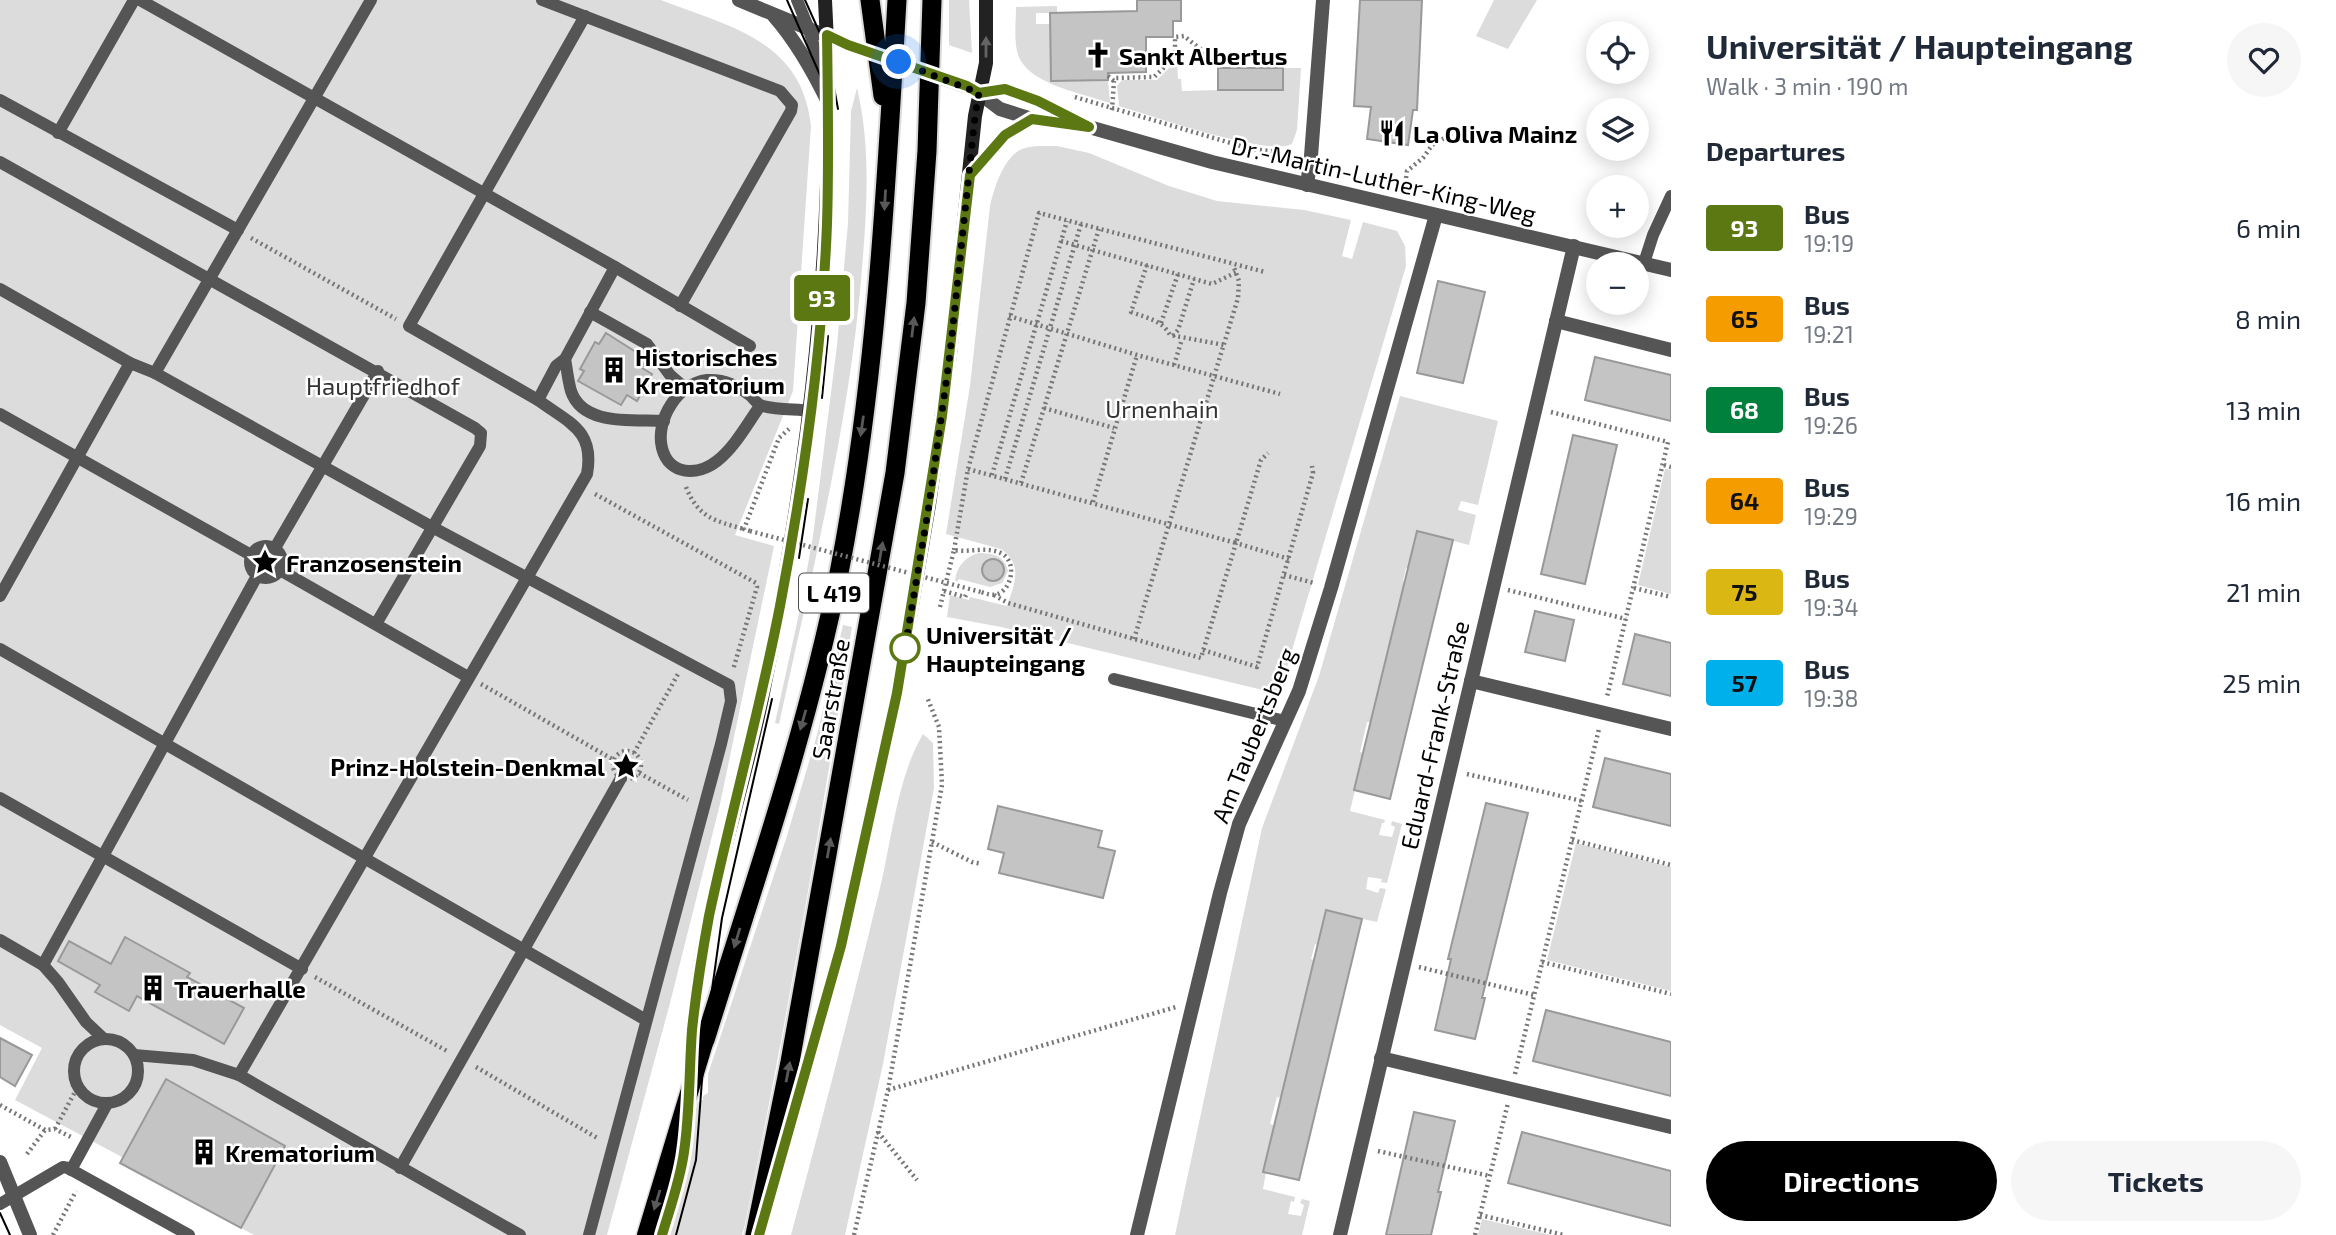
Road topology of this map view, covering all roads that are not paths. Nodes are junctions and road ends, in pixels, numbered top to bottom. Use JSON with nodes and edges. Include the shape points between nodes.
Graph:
{"nodes":[{"id":1,"x":134,"y":0,"type":"edge"},
{"id":2,"x":140,"y":0,"type":"edge"},
{"id":3,"x":372,"y":0,"type":"edge"},
{"id":4,"x":542,"y":0,"type":"edge"},
{"id":5,"x":797,"y":0,"type":"edge"},
{"id":6,"x":825,"y":0,"type":"edge"},
{"id":7,"x":870,"y":0,"type":"edge"},
{"id":8,"x":897,"y":0,"type":"edge"},
{"id":9,"x":932,"y":0,"type":"edge"},
{"id":10,"x":986,"y":0,"type":"edge"},
{"id":11,"x":1323,"y":0,"type":"edge"},
{"id":12,"x":749,"y":1,"type":"edge"},
{"id":13,"x":771,"y":13,"type":"junction"},
{"id":14,"x":585,"y":16,"type":"junction"},
{"id":15,"x":808,"y":27,"type":"junction"},
{"id":16,"x":827,"y":35,"type":"junction"},
{"id":17,"x":973,"y":90,"type":"junction"},
{"id":18,"x":314,"y":99,"type":"junction"},
{"id":19,"x":0,"y":100,"type":"edge"},
{"id":20,"x":829,"y":105,"type":"junction"},
{"id":21,"x":1032,"y":119,"type":"junction"},
{"id":22,"x":1089,"y":127,"type":"junction"},
{"id":23,"x":889,"y":131,"type":"junction"},
{"id":24,"x":58,"y":133,"type":"junction"},
{"id":25,"x":0,"y":162,"type":"edge"},
{"id":26,"x":970,"y":175,"type":"junction"},
{"id":27,"x":1307,"y":185,"type":"junction"},
{"id":28,"x":483,"y":195,"type":"junction"},
{"id":29,"x":1670,"y":198,"type":"edge"},
{"id":30,"x":1436,"y":215,"type":"junction"},
{"id":31,"x":237,"y":230,"type":"junction"},
{"id":32,"x":1574,"y":246,"type":"junction"},
{"id":33,"x":1599,"y":252,"type":"edge"},
{"id":34,"x":1647,"y":252,"type":"edge"},
{"id":35,"x":1649,"y":264,"type":"edge"},
{"id":36,"x":615,"y":267,"type":"junction"},
{"id":37,"x":1671,"y":270,"type":"edge"},
{"id":38,"x":209,"y":279,"type":"junction"},
{"id":39,"x":0,"y":289,"type":"edge"},
{"id":40,"x":680,"y":306,"type":"junction"},
{"id":41,"x":590,"y":312,"type":"junction"},
{"id":42,"x":1556,"y":321,"type":"junction"},
{"id":43,"x":750,"y":346,"type":"dead end"},
{"id":44,"x":1671,"y":350,"type":"edge"},
{"id":45,"x":565,"y":359,"type":"junction"},
{"id":46,"x":130,"y":363,"type":"junction"},
{"id":47,"x":378,"y":371,"type":"junction"},
{"id":48,"x":155,"y":373,"type":"junction"},
{"id":49,"x":685,"y":388,"type":"junction"},
{"id":50,"x":538,"y":400,"type":"junction"},
{"id":51,"x":760,"y":406,"type":"junction"},
{"id":52,"x":811,"y":411,"type":"junction"},
{"id":53,"x":0,"y":414,"type":"edge"},
{"id":54,"x":664,"y":421,"type":"junction"},
{"id":55,"x":78,"y":456,"type":"junction"},
{"id":56,"x":324,"y":466,"type":"junction"},
{"id":57,"x":432,"y":527,"type":"junction"},
{"id":58,"x":275,"y":548,"type":"junction"},
{"id":59,"x":251,"y":555,"type":"junction"},
{"id":60,"x":280,"y":570,"type":"junction"},
{"id":61,"x":257,"y":576,"type":"junction"},
{"id":62,"x":527,"y":579,"type":"junction"},
{"id":63,"x":0,"y":596,"type":"edge"},
{"id":64,"x":376,"y":624,"type":"junction"},
{"id":65,"x":0,"y":649,"type":"edge"},
{"id":66,"x":468,"y":677,"type":"junction"},
{"id":67,"x":1114,"y":679,"type":"dead end"},
{"id":68,"x":1471,"y":681,"type":"junction"},
{"id":69,"x":1285,"y":721,"type":"junction"},
{"id":70,"x":1671,"y":729,"type":"edge"},
{"id":71,"x":166,"y":744,"type":"junction"},
{"id":72,"x":621,"y":778,"type":"dead end"},
{"id":73,"x":0,"y":799,"type":"edge"},
{"id":74,"x":104,"y":857,"type":"junction"},
{"id":75,"x":365,"y":859,"type":"junction"},
{"id":76,"x":0,"y":940,"type":"edge"},
{"id":77,"x":524,"y":950,"type":"junction"},
{"id":78,"x":43,"y":965,"type":"junction"},
{"id":79,"x":302,"y":969,"type":"junction"},
{"id":80,"x":646,"y":1020,"type":"junction"},
{"id":81,"x":104,"y":1039,"type":"junction"},
{"id":82,"x":705,"y":1041,"type":"joint"},
{"id":83,"x":134,"y":1055,"type":"junction"},
{"id":84,"x":1381,"y":1058,"type":"junction"},
{"id":85,"x":239,"y":1075,"type":"junction"},
{"id":86,"x":690,"y":1095,"type":"junction"},
{"id":87,"x":107,"y":1104,"type":"junction"},
{"id":88,"x":1671,"y":1128,"type":"edge"},
{"id":89,"x":0,"y":1162,"type":"edge"},
{"id":90,"x":400,"y":1168,"type":"junction"},
{"id":91,"x":71,"y":1170,"type":"junction"},
{"id":92,"x":15,"y":1196,"type":"junction"},
{"id":93,"x":0,"y":1204,"type":"edge"},
{"id":94,"x":178,"y":1231,"type":"edge"},
{"id":95,"x":30,"y":1235,"type":"edge"},
{"id":96,"x":188,"y":1235,"type":"edge"},
{"id":97,"x":520,"y":1235,"type":"edge"},
{"id":98,"x":589,"y":1235,"type":"edge"},
{"id":99,"x":646,"y":1235,"type":"edge"},
{"id":100,"x":662,"y":1235,"type":"edge"},
{"id":101,"x":757,"y":1235,"type":"edge"},
{"id":102,"x":1137,"y":1235,"type":"edge"},
{"id":103,"x":1340,"y":1235,"type":"edge"}],
"edges":[{"from":1,"to":24,"type":"lane"},
{"from":2,"to":18,"type":"lane"},
{"from":3,"to":18,"type":"lane"},
{"from":4,"to":14,"type":"lane"},
{"from":5,"to":15,"type":"lane","name":"Saarstraße"},
{"from":6,"to":16,"type":"main road","name":"Saarstraße"},
{"from":7,"to":23,"type":"highway"},
{"from":8,"to":23,"type":"highway","name":"Saarstraße","number":"L 419"},
{"from":101,"to":9,"type":"highway","name":"Saarstraße","number":"L 419","one_way":true,"via":[[895,473],[916,303]]},
{"from":17,"to":10,"type":"main road","name":"Saarstraße","one_way":true,"via":[[986,63]]},
{"from":11,"to":27,"type":"street"},
{"from":12,"to":13,"type":"street"},
{"from":13,"to":15,"type":"street"},
{"from":13,"to":20,"type":"street","via":[[805,57]]},
{"from":14,"to":28,"type":"lane"},
{"from":14,"to":40,"type":"lane","via":[[780,92],[792,104]]},
{"from":15,"to":16,"type":"street"},
{"from":15,"to":20,"type":"lane","name":"Saarstraße"},
{"from":16,"to":17,"type":"street","bridge":true},
{"from":16,"to":20,"type":"main road","name":"Saarstraße"},
{"from":17,"to":21,"type":"street","name":"Dr.-Martin-Luther-King-Weg","via":[[1000,109]]},
{"from":17,"to":22,"type":"street","name":"Dr.-Martin-Luther-King-Weg","via":[[1005,89]]},
{"from":17,"to":26,"type":"main road","name":"Saarstraße"},
{"from":18,"to":28,"type":"lane"},
{"from":18,"to":31,"type":"lane"},
{"from":19,"to":24,"type":"lane"},
{"from":20,"to":52,"type":"main road","name":"Saarstraße","via":[[827,225]]},
{"from":21,"to":22,"type":"street","name":"Dr.-Martin-Luther-King-Weg"},
{"from":21,"to":26,"type":"street","via":[[1005,135]]},
{"from":22,"to":27,"type":"street","name":"Dr.-Martin-Luther-King-Weg"},
{"from":23,"to":82,"type":"highway","name":"Saarstraße","number":"L 419","one_way":true,"via":[[868,383],[839,574],[810,697]]},
{"from":24,"to":31,"type":"lane"},
{"from":25,"to":38,"type":"lane"},
{"from":26,"to":101,"type":"main road","name":"Saarstraße","via":[[942,416],[897,693],[841,946]]},
{"from":27,"to":30,"type":"street","name":"Dr.-Martin-Luther-King-Weg"},
{"from":28,"to":36,"type":"lane"},
{"from":28,"to":50,"type":"lane","via":[[408,326]]},
{"from":29,"to":34,"type":"lane"},
{"from":30,"to":32,"type":"street","name":"Dr.-Martin-Luther-King-Weg"},
{"from":30,"to":69,"type":"street","name":"Am Taubertsberg","via":[[1331,588]]},
{"from":31,"to":38,"type":"lane"},
{"from":32,"to":33,"type":"street","name":"Dr.-Martin-Luther-King-Weg"},
{"from":32,"to":42,"type":"street","name":"Eduard-Frank-Straße"},
{"from":35,"to":37,"type":"street","name":"Dr.-Martin-Luther-King-Weg"},
{"from":36,"to":40,"type":"lane"},
{"from":36,"to":41,"type":"lane"},
{"from":38,"to":47,"type":"lane"},
{"from":38,"to":48,"type":"lane"},
{"from":39,"to":46,"type":"lane"},
{"from":40,"to":43,"type":"lane"},
{"from":41,"to":45,"type":"lane"},
{"from":41,"to":49,"type":"lane","via":[[647,344]]},
{"from":42,"to":44,"type":"street"},
{"from":42,"to":68,"type":"street","name":"Eduard-Frank-Straße"},
{"from":45,"to":50,"type":"lane","via":[[556,366]]},
{"from":45,"to":54,"type":"lane","via":[[571,393],[600,418]]},
{"from":46,"to":48,"type":"lane"},
{"from":46,"to":55,"type":"lane"},
{"from":47,"to":56,"type":"lane"},
{"from":47,"to":57,"type":"lane","via":[[481,433],[480,446]]},
{"from":48,"to":56,"type":"lane"},
{"from":49,"to":51,"type":"lane","via":[[702,381],[726,381]]},
{"from":49,"to":54,"type":"lane"},
{"from":50,"to":62,"type":"lane","via":[[580,431],[590,462]]},
{"from":51,"to":52,"type":"lane"},
{"from":51,"to":54,"type":"lane","via":[[722,456],[702,470],[679,469],[664,455]]},
{"from":52,"to":86,"type":"main road","name":"Saarstraße","via":[[766,677],[701,957]]},
{"from":53,"to":55,"type":"lane"},
{"from":55,"to":59,"type":"lane"},
{"from":55,"to":63,"type":"lane"},
{"from":56,"to":57,"type":"lane"},
{"from":56,"to":58,"type":"lane"},
{"from":57,"to":62,"type":"lane"},
{"from":57,"to":64,"type":"lane"},
{"from":58,"to":59,"type":"lane","via":[[259,547]]},
{"from":58,"to":60,"type":"lane","via":[[282,561]]},
{"from":59,"to":61,"type":"lane","via":[[251,568]]},
{"from":60,"to":61,"type":"lane","via":[[272,577]]},
{"from":60,"to":64,"type":"lane"},
{"from":61,"to":71,"type":"lane"},
{"from":62,"to":66,"type":"lane"},
{"from":62,"to":80,"type":"lane","via":[[729,685],[731,701],[705,808]]},
{"from":64,"to":66,"type":"lane"},
{"from":65,"to":71,"type":"lane"},
{"from":66,"to":75,"type":"lane"},
{"from":67,"to":69,"type":"lane"},
{"from":68,"to":70,"type":"street"},
{"from":68,"to":84,"type":"street","name":"Eduard-Frank-Straße"},
{"from":69,"to":102,"type":"street","name":"Am Taubertsberg","via":[[1239,824]]},
{"from":71,"to":74,"type":"lane"},
{"from":71,"to":75,"type":"lane"},
{"from":72,"to":77,"type":"lane"},
{"from":73,"to":74,"type":"lane"},
{"from":74,"to":78,"type":"lane"},
{"from":74,"to":79,"type":"lane"},
{"from":75,"to":77,"type":"lane"},
{"from":75,"to":79,"type":"lane"},
{"from":76,"to":78,"type":"lane"},
{"from":77,"to":80,"type":"lane"},
{"from":77,"to":90,"type":"lane"},
{"from":78,"to":81,"type":"lane"},
{"from":79,"to":85,"type":"lane"},
{"from":80,"to":98,"type":"lane"},
{"from":81,"to":83,"type":"lane","via":[[121,1042]]},
{"from":81,"to":87,"type":"lane","via":[[84,1047],[77,1056],[74,1077],[77,1088],[90,1100]]},
{"from":82,"to":86,"type":"main road","name":"Saarstraße","number":"L 419"},
{"from":83,"to":85,"type":"lane","via":[[193,1060]]},
{"from":83,"to":87,"type":"lane","via":[[138,1076],[134,1087],[127,1096]]},
{"from":84,"to":88,"type":"street"},
{"from":84,"to":103,"type":"street","name":"Eduard-Frank-Straße"},
{"from":85,"to":90,"type":"lane"},
{"from":86,"to":99,"type":"main road","name":"Saarstraße","number":"L 419","one_way":true},
{"from":86,"to":100,"type":"lane","name":"Saarstraße","via":[[679,1180]]},
{"from":87,"to":91,"type":"lane"},
{"from":89,"to":92,"type":"street"},
{"from":90,"to":97,"type":"lane"},
{"from":91,"to":92,"type":"lane","via":[[63,1167]]},
{"from":91,"to":94,"type":"lane"},
{"from":92,"to":93,"type":"lane"},
{"from":92,"to":95,"type":"street"},
{"from":94,"to":96,"type":"lane"}]}
